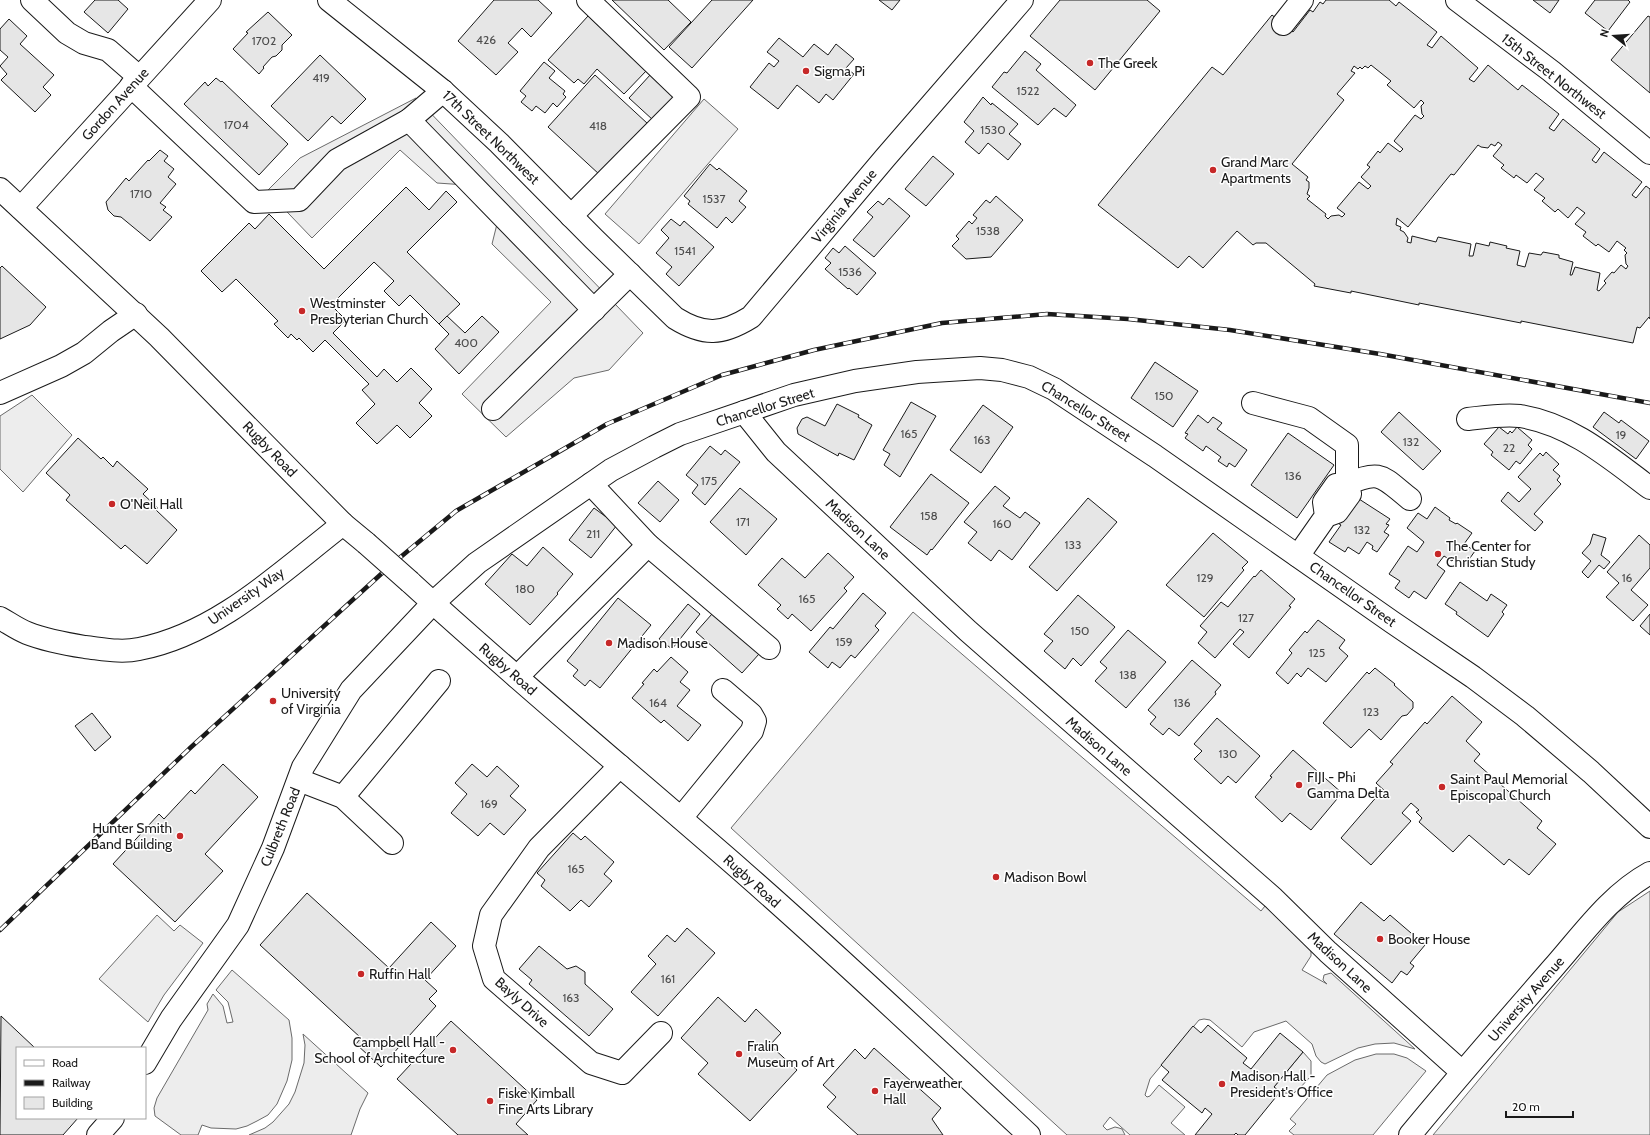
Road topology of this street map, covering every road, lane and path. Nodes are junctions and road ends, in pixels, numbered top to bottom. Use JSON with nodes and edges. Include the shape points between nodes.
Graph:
{"nodes":[{"id":1,"x":32,"y":0,"type":"edge"},
{"id":2,"x":210,"y":0,"type":"edge"},
{"id":3,"x":329,"y":0,"type":"edge"},
{"id":4,"x":588,"y":0,"type":"edge"},
{"id":5,"x":1022,"y":0,"type":"edge"},
{"id":6,"x":1302,"y":0,"type":"edge"},
{"id":7,"x":1457,"y":0,"type":"edge"},
{"id":8,"x":1283,"y":24,"type":"dead end"},
{"id":9,"x":135,"y":82,"type":"junction"},
{"id":10,"x":443,"y":91,"type":"junction"},
{"id":11,"x":409,"y":120,"type":"junction"},
{"id":12,"x":1650,"y":153,"type":"edge"},
{"id":13,"x":0,"y":189,"type":"edge"},
{"id":14,"x":21,"y":208,"type":"junction"},
{"id":15,"x":571,"y":216,"type":"junction"},
{"id":16,"x":636,"y":280,"type":"junction"},
{"id":17,"x":594,"y":310,"type":"junction"},
{"id":18,"x":136,"y":314,"type":"junction"},
{"id":19,"x":0,"y":393,"type":"edge"},
{"id":20,"x":1253,"y":403,"type":"dead end"},
{"id":21,"x":493,"y":408,"type":"dead end"},
{"id":22,"x":744,"y":412,"type":"junction"},
{"id":23,"x":1468,"y":419,"type":"dead end"},
{"id":24,"x":591,"y":484,"type":"junction"},
{"id":25,"x":1347,"y":484,"type":"junction"},
{"id":26,"x":1650,"y":488,"type":"edge"},
{"id":27,"x":1410,"y":499,"type":"dead end"},
{"id":28,"x":343,"y":524,"type":"junction"},
{"id":29,"x":648,"y":545,"type":"junction"},
{"id":30,"x":1298,"y":556,"type":"junction"},
{"id":31,"x":433,"y":603,"type":"junction"},
{"id":32,"x":0,"y":618,"type":"edge"},
{"id":33,"x":769,"y":648,"type":"dead end"},
{"id":34,"x":517,"y":677,"type":"junction"},
{"id":35,"x":439,"y":681,"type":"dead end"},
{"id":36,"x":723,"y":690,"type":"dead end"},
{"id":37,"x":620,"y":766,"type":"junction"},
{"id":38,"x":299,"y":780,"type":"junction"},
{"id":39,"x":343,"y":797,"type":"junction"},
{"id":40,"x":681,"y":818,"type":"junction"},
{"id":41,"x":1650,"y":827,"type":"edge"},
{"id":42,"x":392,"y":843,"type":"dead end"},
{"id":43,"x":1650,"y":873,"type":"edge"},
{"id":44,"x":661,"y":1033,"type":"dead end"},
{"id":45,"x":146,"y":1061,"type":"edge"},
{"id":46,"x":1462,"y":1072,"type":"junction"},
{"id":47,"x":112,"y":1119,"type":"edge"},
{"id":48,"x":98,"y":1135,"type":"edge"},
{"id":49,"x":1029,"y":1135,"type":"edge"},
{"id":50,"x":1410,"y":1135,"type":"edge"}],
"edges":[{"from":1,"to":9,"type":"street","via":[[67,33],[84,43],[108,50]]},
{"from":2,"to":9,"type":"street","name":"Gordon Avenue"},
{"from":3,"to":10,"type":"street","name":"17th Street Northwest"},
{"from":4,"to":15,"type":"street","via":[[689,97]]},
{"from":5,"to":16,"type":"street","name":"Virginia Avenue","via":[[751,317],[736,326],[719,331],[704,331],[687,326],[675,318]]},
{"from":6,"to":8,"type":"street"},
{"from":7,"to":12,"type":"street","name":"15th Street Northwest"},
{"from":9,"to":11,"type":"street","via":[[254,202],[299,200],[337,160]]},
{"from":9,"to":14,"type":"street","name":"Gordon Avenue"},
{"from":10,"to":11,"type":"street"},
{"from":10,"to":15,"type":"street","name":"17th Street Northwest"},
{"from":11,"to":17,"type":"street"},
{"from":13,"to":14,"type":"street","name":"Rugby Road"},
{"from":14,"to":18,"type":"street","name":"Rugby Road"},
{"from":15,"to":16,"type":"street","name":"17th Street Northwest"},
{"from":16,"to":17,"type":"street"},
{"from":17,"to":21,"type":"street"},
{"from":18,"to":19,"type":"street","via":[[84,353]]},
{"from":18,"to":28,"type":"street","name":"Rugby Road"},
{"from":20,"to":25,"type":"street","via":[[1309,418],[1347,445]]},
{"from":22,"to":24,"type":"street","name":"Chancellor Street","via":[[680,434],[654,446]]},
{"from":22,"to":30,"type":"street","name":"Chancellor Street","via":[[794,395],[847,383],[917,372],[980,368],[1002,370],[1029,377],[1054,389],[1130,439]]},
{"from":22,"to":46,"type":"street","name":"Madison Lane","via":[[776,452],[968,631],[1273,898],[1328,952]]},
{"from":23,"to":26,"type":"street","via":[[1519,416],[1547,422],[1573,433]]},
{"from":24,"to":29,"type":"street"},
{"from":24,"to":31,"type":"street","name":"Chancellor Street","via":[[477,563]]},
{"from":25,"to":27,"type":"street","via":[[1369,475],[1382,476]]},
{"from":25,"to":30,"type":"street","via":[[1350,494],[1337,512],[1326,516]]},
{"from":28,"to":31,"type":"street","name":"Rugby Road","bridge":true},
{"from":28,"to":32,"type":"street","name":"University Way","via":[[246,600],[216,620],[179,638],[139,650],[113,651],[58,642],[26,633]]},
{"from":29,"to":33,"type":"street"},
{"from":29,"to":34,"type":"street"},
{"from":30,"to":41,"type":"street","name":"Chancellor Street","via":[[1473,676],[1525,716],[1607,786]]},
{"from":31,"to":34,"type":"street","name":"Rugby Road"},
{"from":31,"to":38,"type":"street","name":"Culbreth Road","via":[[351,690],[304,767]]},
{"from":34,"to":37,"type":"street","name":"Rugby Road"},
{"from":35,"to":39,"type":"street"},
{"from":36,"to":40,"type":"street","via":[[751,714],[755,721],[752,731]]},
{"from":37,"to":40,"type":"street","name":"Rugby Road"},
{"from":37,"to":44,"type":"street","name":"Bayly Drive","via":[[539,848],[491,915],[484,946],[494,980],[591,1063],[622,1074]]},
{"from":38,"to":39,"type":"street"},
{"from":38,"to":45,"type":"street","name":"Culbreth Road","via":[[273,848],[238,925],[170,1019]]},
{"from":39,"to":42,"type":"street"},
{"from":40,"to":49,"type":"street","name":"Rugby Road","via":[[768,894]]},
{"from":43,"to":46,"type":"street","name":"University Avenue","via":[[1615,898]]},
{"from":46,"to":50,"type":"street","name":"University Avenue"},
{"from":47,"to":48,"type":"street"}]}
